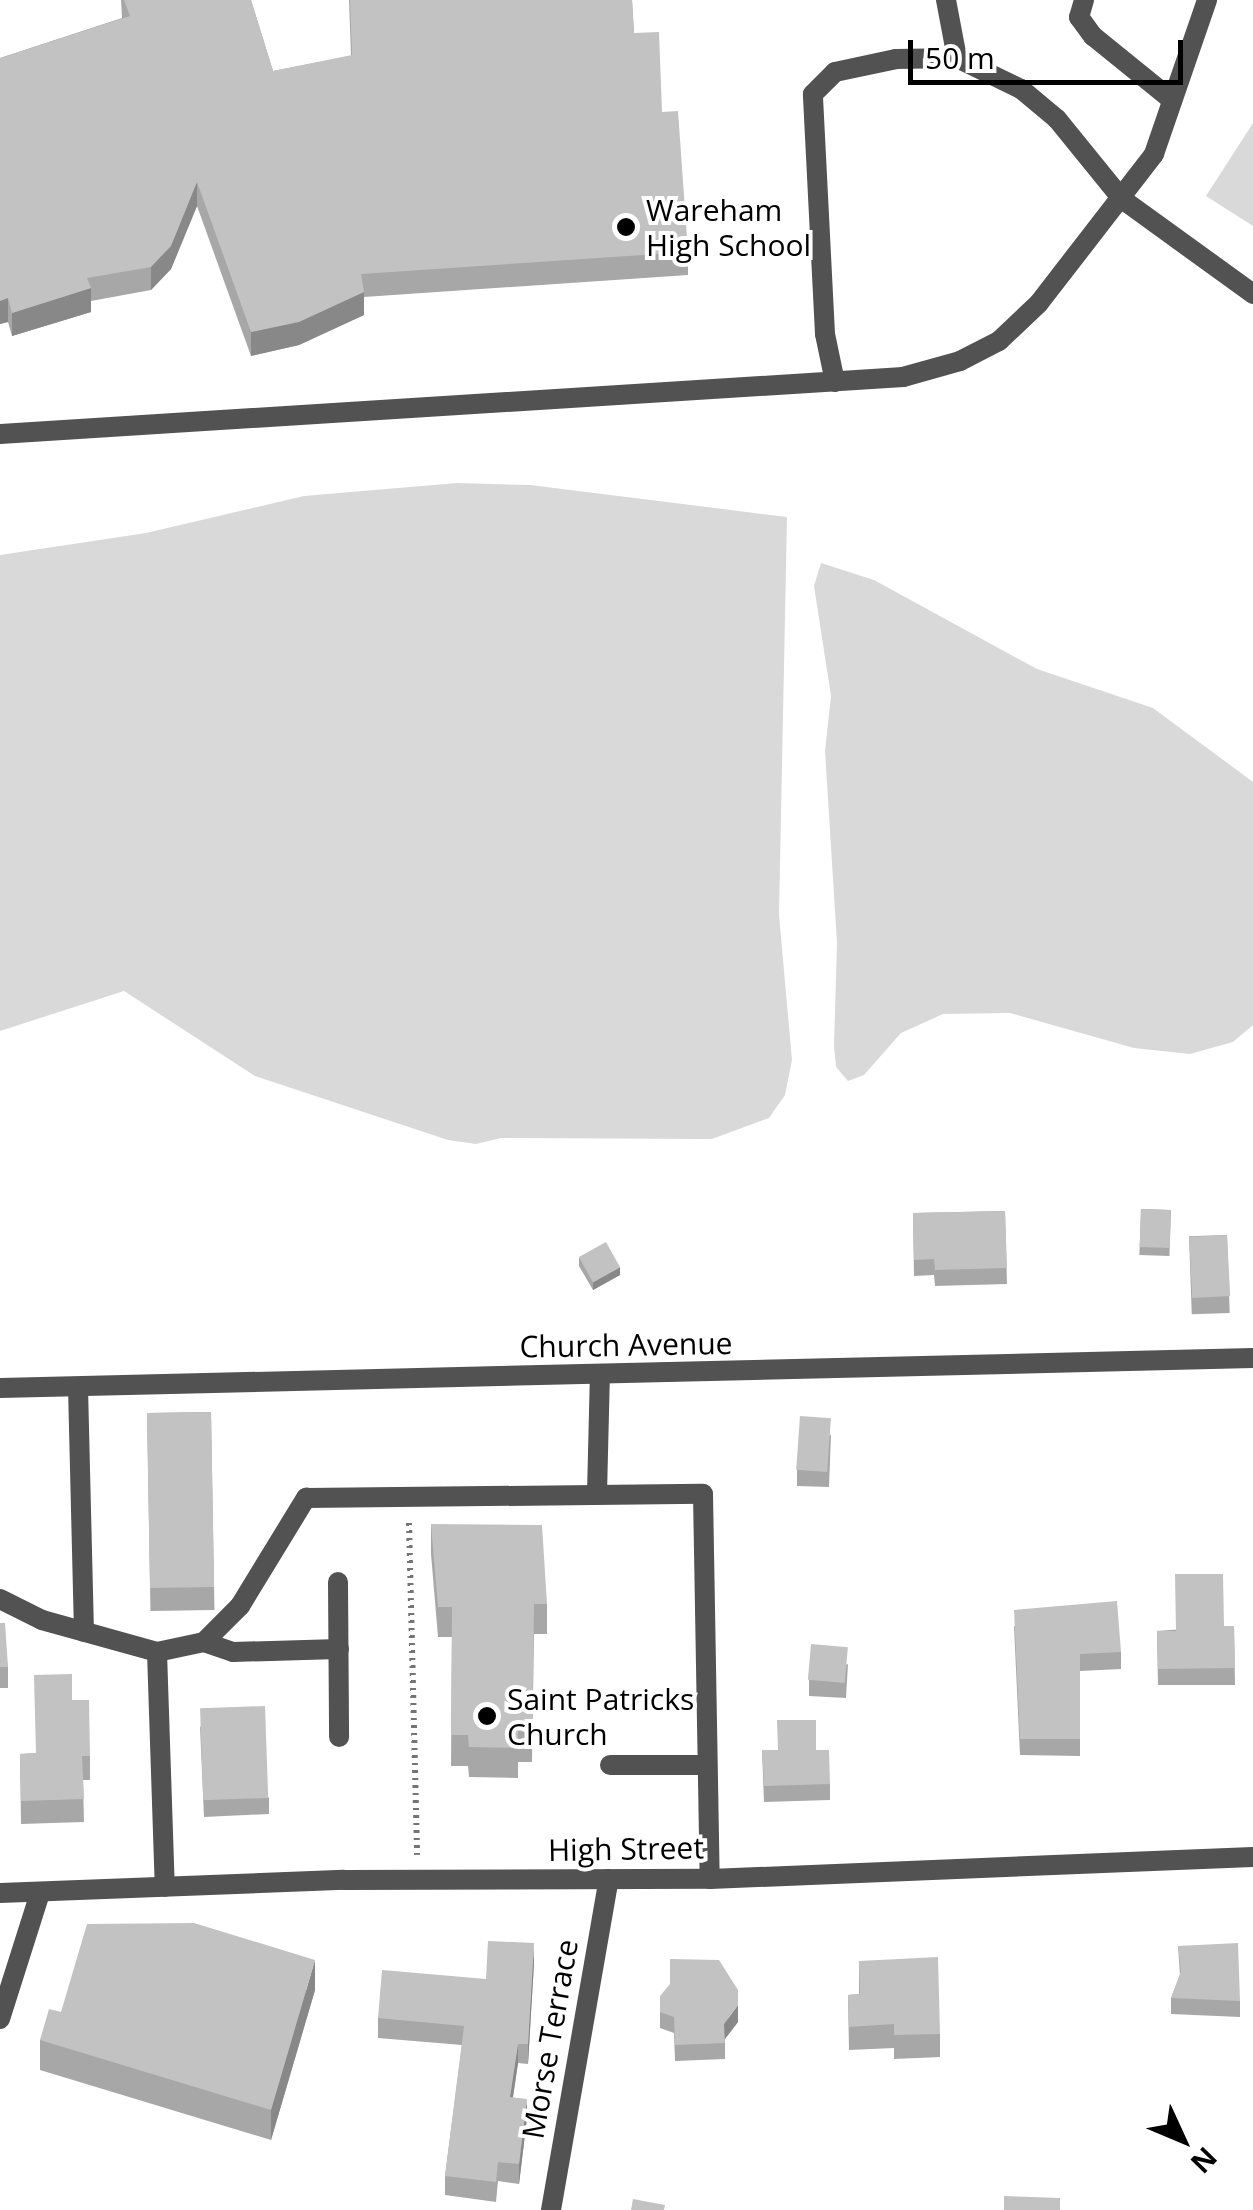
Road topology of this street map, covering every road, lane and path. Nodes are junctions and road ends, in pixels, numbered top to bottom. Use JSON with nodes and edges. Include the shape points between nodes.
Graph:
{"nodes":[{"id":1,"x":946,"y":0,"type":"edge"},
{"id":2,"x":1084,"y":0,"type":"edge"},
{"id":3,"x":1208,"y":0,"type":"edge"},
{"id":4,"x":957,"y":58,"type":"junction"},
{"id":5,"x":1172,"y":100,"type":"junction"},
{"id":6,"x":1122,"y":199,"type":"junction"},
{"id":7,"x":1253,"y":294,"type":"edge"},
{"id":8,"x":835,"y":382,"type":"junction"},
{"id":9,"x":0,"y":434,"type":"edge"},
{"id":10,"x":1253,"y":1358,"type":"edge"},
{"id":11,"x":600,"y":1376,"type":"junction"},
{"id":12,"x":0,"y":1388,"type":"edge"},
{"id":13,"x":78,"y":1388,"type":"junction"},
{"id":14,"x":597,"y":1494,"type":"junction"},
{"id":15,"x":408,"y":1496,"type":"junction"},
{"id":16,"x":338,"y":1582,"type":"dead end"},
{"id":17,"x":0,"y":1598,"type":"edge"},
{"id":18,"x":84,"y":1632,"type":"junction"},
{"id":19,"x":204,"y":1642,"type":"junction"},
{"id":20,"x":339,"y":1649,"type":"junction"},
{"id":21,"x":157,"y":1652,"type":"junction"},
{"id":22,"x":339,"y":1737,"type":"dead end"},
{"id":23,"x":704,"y":1765,"type":"junction"},
{"id":24,"x":610,"y":1766,"type":"dead end"},
{"id":25,"x":1253,"y":1857,"type":"edge"},
{"id":26,"x":710,"y":1878,"type":"junction"},
{"id":27,"x":609,"y":1879,"type":"junction"},
{"id":28,"x":418,"y":1883,"type":"junction"},
{"id":29,"x":165,"y":1887,"type":"junction"},
{"id":30,"x":40,"y":1892,"type":"junction"},
{"id":31,"x":0,"y":1893,"type":"edge"},
{"id":32,"x":0,"y":2019,"type":"edge"},
{"id":33,"x":551,"y":2210,"type":"edge"}],
"edges":[{"from":1,"to":4,"type":"street"},
{"from":2,"to":5,"type":"street","via":[[1079,18],[1093,36]]},
{"from":3,"to":5,"type":"street"},
{"from":4,"to":6,"type":"street","via":[[1020,89],[1057,119]]},
{"from":4,"to":8,"type":"street","via":[[896,59],[834,72],[813,94],[825,334]]},
{"from":5,"to":6,"type":"street","via":[[1154,154]]},
{"from":6,"to":7,"type":"street"},
{"from":6,"to":8,"type":"street","via":[[1000,341],[903,377]]},
{"from":8,"to":9,"type":"street"},
{"from":10,"to":11,"type":"street","name":"Church Avenue"},
{"from":11,"to":13,"type":"street","name":"Church Avenue"},
{"from":11,"to":14,"type":"street"},
{"from":12,"to":13,"type":"street","name":"Church Avenue"},
{"from":13,"to":18,"type":"street"},
{"from":14,"to":15,"type":"street"},
{"from":14,"to":23,"type":"street","via":[[703,1494]]},
{"from":15,"to":19,"type":"street","via":[[306,1498],[240,1606]]},
{"from":15,"to":28,"type":"path"},
{"from":16,"to":20,"type":"street"},
{"from":17,"to":18,"type":"street"},
{"from":18,"to":21,"type":"street"},
{"from":19,"to":20,"type":"street","via":[[234,1652]]},
{"from":19,"to":21,"type":"street"},
{"from":20,"to":22,"type":"street"},
{"from":21,"to":29,"type":"street"},
{"from":23,"to":24,"type":"street"},
{"from":23,"to":26,"type":"street"},
{"from":25,"to":26,"type":"street","name":"High Street"},
{"from":26,"to":27,"type":"street","name":"High Street"},
{"from":27,"to":28,"type":"street","name":"High Street"},
{"from":27,"to":33,"type":"street","name":"Morse Terrace"},
{"from":28,"to":29,"type":"street","name":"High Street"},
{"from":29,"to":30,"type":"street","name":"High Street"},
{"from":30,"to":31,"type":"street","name":"High Street"},
{"from":30,"to":32,"type":"street"}]}
